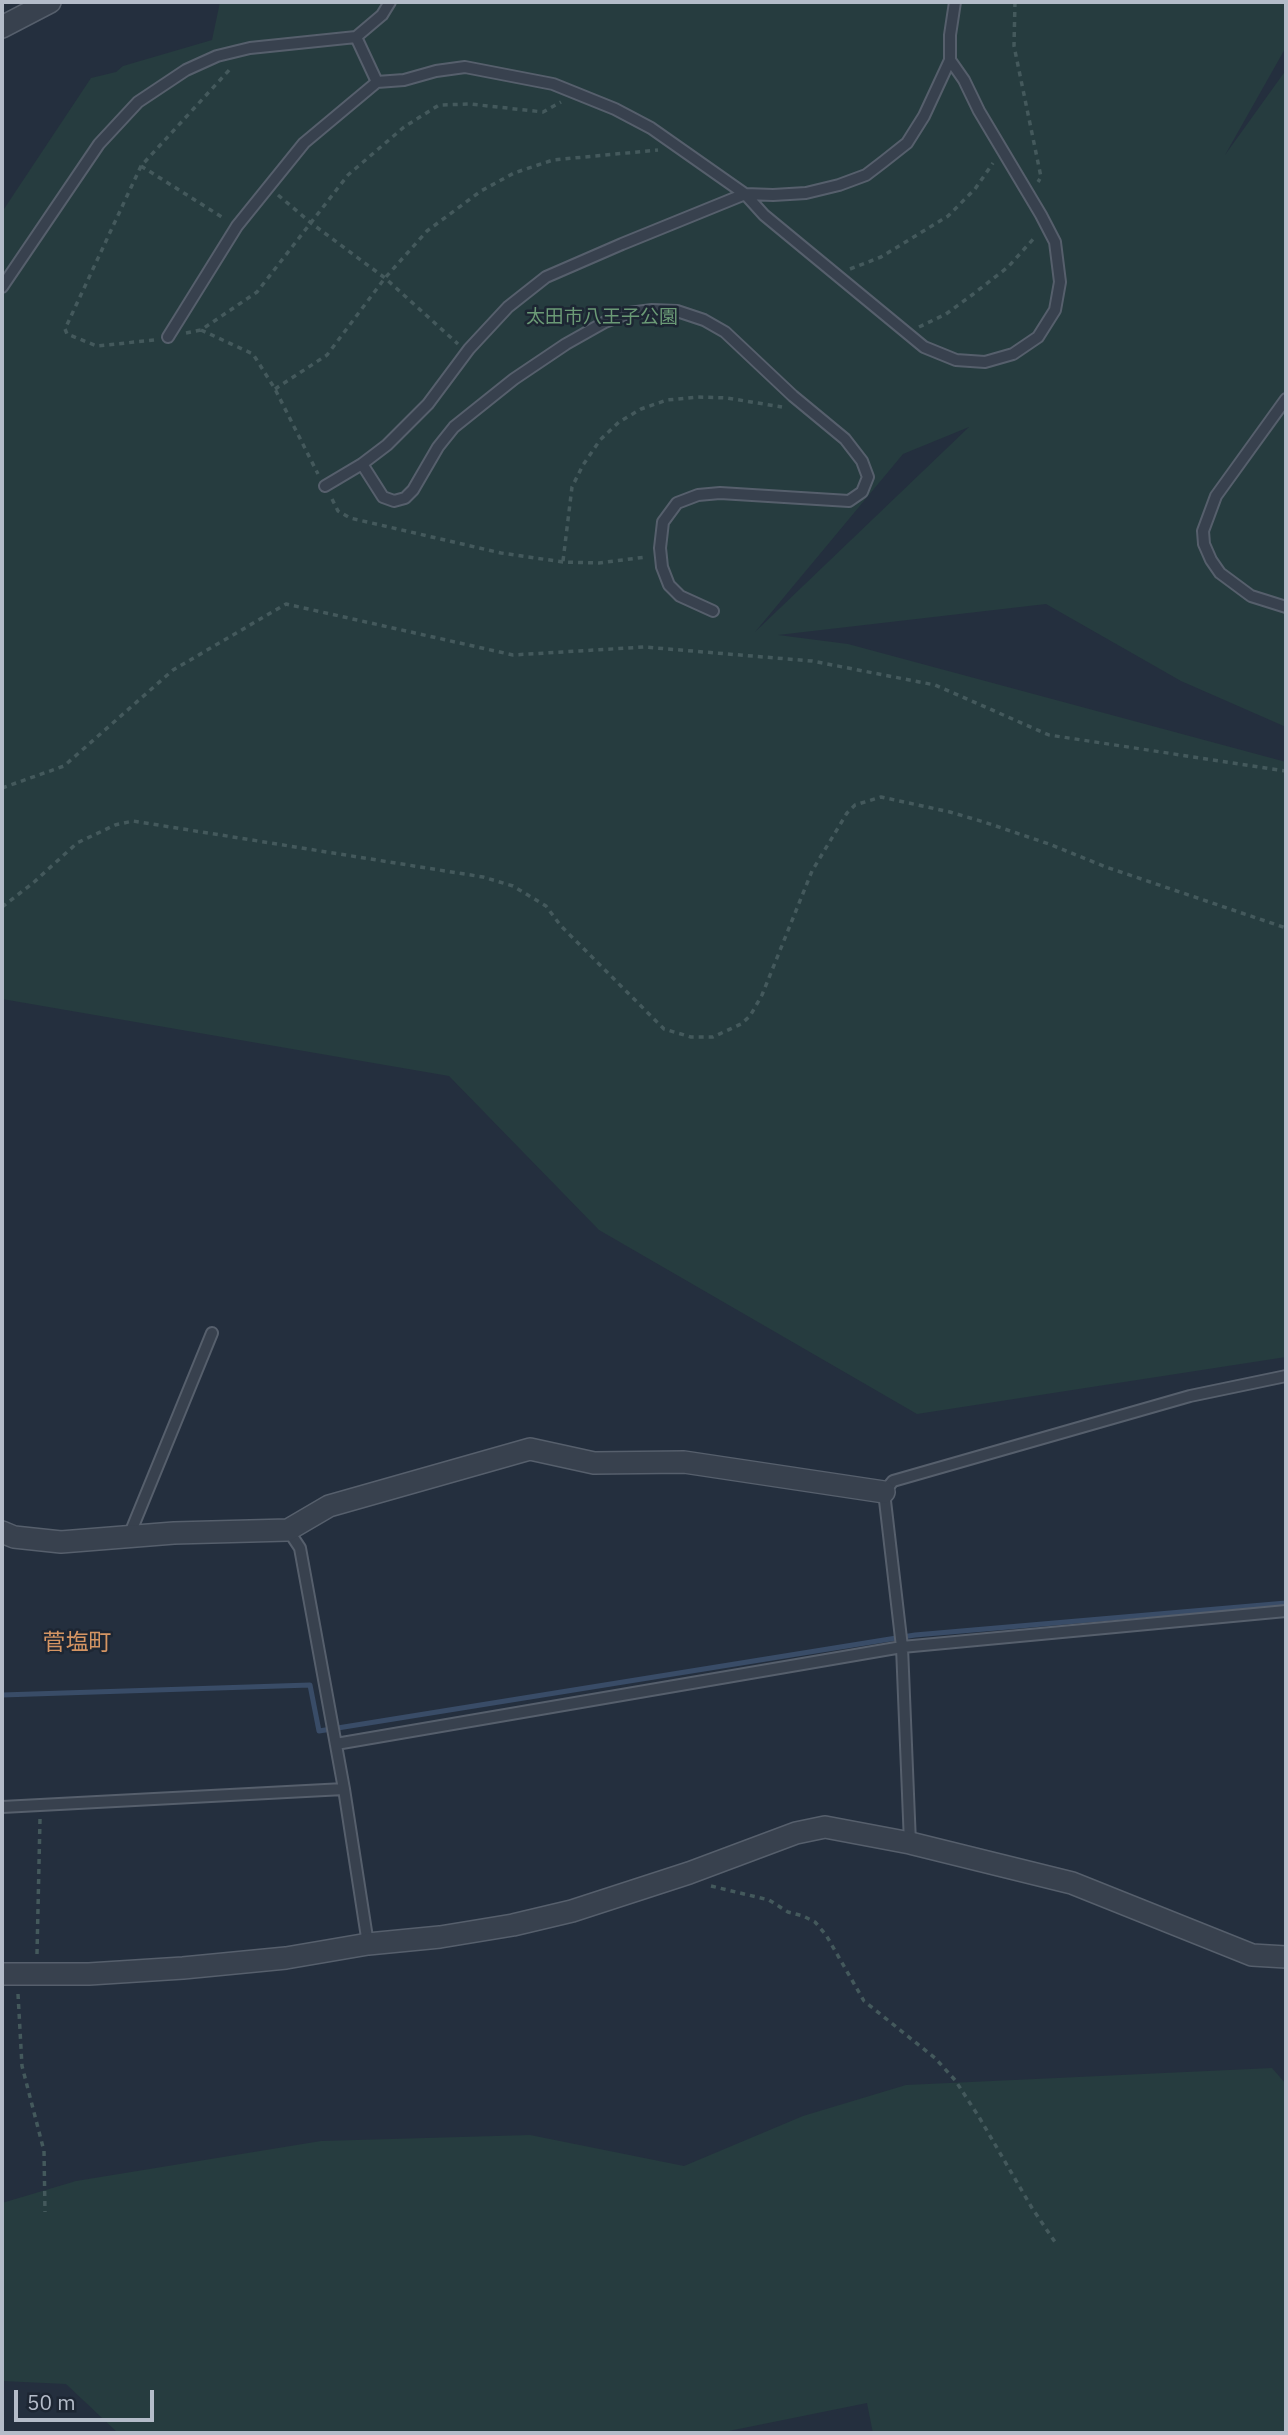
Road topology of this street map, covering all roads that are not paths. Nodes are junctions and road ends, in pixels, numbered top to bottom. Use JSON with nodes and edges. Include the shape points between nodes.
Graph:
{"nodes":[{"id":1,"x":50,"y":2,"type":"edge"},
{"id":2,"x":390,"y":2,"type":"edge"},
{"id":3,"x":955,"y":2,"type":"edge"},
{"id":4,"x":2,"y":27,"type":"edge"},
{"id":5,"x":356,"y":37,"type":"junction"},
{"id":6,"x":950,"y":60,"type":"junction"},
{"id":7,"x":377,"y":82,"type":"junction"},
{"id":8,"x":745,"y":194,"type":"junction"},
{"id":9,"x":2,"y":287,"type":"edge"},
{"id":10,"x":168,"y":337,"type":"dead end"},
{"id":11,"x":1286,"y":399,"type":"edge"},
{"id":12,"x":362,"y":464,"type":"junction"},
{"id":13,"x":325,"y":486,"type":"road end"},
{"id":14,"x":1286,"y":607,"type":"edge"},
{"id":15,"x":713,"y":611,"type":"dead end"},
{"id":16,"x":212,"y":1333,"type":"dead end"},
{"id":17,"x":1286,"y":1376,"type":"edge"},
{"id":18,"x":884,"y":1492,"type":"junction"},
{"id":19,"x":288,"y":1530,"type":"junction"},
{"id":20,"x":2,"y":1532,"type":"edge"},
{"id":21,"x":129,"y":1536,"type":"junction"},
{"id":22,"x":1286,"y":1611,"type":"edge"},
{"id":23,"x":902,"y":1647,"type":"junction"},
{"id":24,"x":335,"y":1744,"type":"junction"},
{"id":25,"x":344,"y":1789,"type":"junction"},
{"id":26,"x":2,"y":1807,"type":"edge"},
{"id":27,"x":909,"y":1843,"type":"junction"},
{"id":28,"x":368,"y":1944,"type":"junction"},
{"id":29,"x":1286,"y":1957,"type":"edge"},
{"id":30,"x":18,"y":1974,"type":"edge"}],
"edges":[{"from":1,"to":4,"type":"street"},
{"from":2,"to":5,"type":"lane"},
{"from":3,"to":6,"type":"lane"},
{"from":5,"to":7,"type":"lane"},
{"from":5,"to":9,"type":"lane","via":[[217,56],[186,70],[138,102],[99,144]]},
{"from":6,"to":8,"type":"lane","via":[[907,143],[866,175],[806,193]]},
{"from":6,"to":8,"type":"lane","via":[[1055,242],[1060,282],[1055,310],[1038,337],[1013,354],[985,362],[956,360],[925,347],[764,215]]},
{"from":7,"to":8,"type":"lane","via":[[465,67],[553,84],[651,128]]},
{"from":7,"to":10,"type":"lane","via":[[304,143],[237,226]]},
{"from":8,"to":12,"type":"lane","via":[[547,277],[508,307],[428,404]]},
{"from":11,"to":14,"type":"lane","via":[[1216,495],[1203,531],[1204,544],[1220,573],[1251,596]]},
{"from":12,"to":13,"type":"lane"},
{"from":12,"to":15,"type":"lane","via":[[383,497],[405,498],[454,427],[514,379],[605,322],[652,310],[704,320],[725,332],[845,439],[868,477],[862,492],[849,501],[720,493],[677,503],[663,522],[662,567],[669,585],[680,596]]},
{"from":16,"to":21,"type":"lane"},
{"from":17,"to":18,"type":"lane","via":[[1190,1396],[893,1481]]},
{"from":18,"to":19,"type":"street","via":[[684,1462],[594,1463],[530,1449],[329,1506]]},
{"from":18,"to":23,"type":"lane"},
{"from":19,"to":21,"type":"street"},
{"from":19,"to":24,"type":"lane","via":[[300,1548]]},
{"from":20,"to":21,"type":"street","via":[[61,1542]]},
{"from":22,"to":23,"type":"lane"},
{"from":23,"to":24,"type":"lane"},
{"from":23,"to":27,"type":"lane"},
{"from":24,"to":25,"type":"lane"},
{"from":25,"to":26,"type":"lane"},
{"from":25,"to":28,"type":"lane"},
{"from":27,"to":28,"type":"street","via":[[825,1827],[540,1919]]},
{"from":27,"to":29,"type":"street","via":[[1072,1883],[1252,1955]]},
{"from":28,"to":30,"type":"street","via":[[183,1968]]}]}
